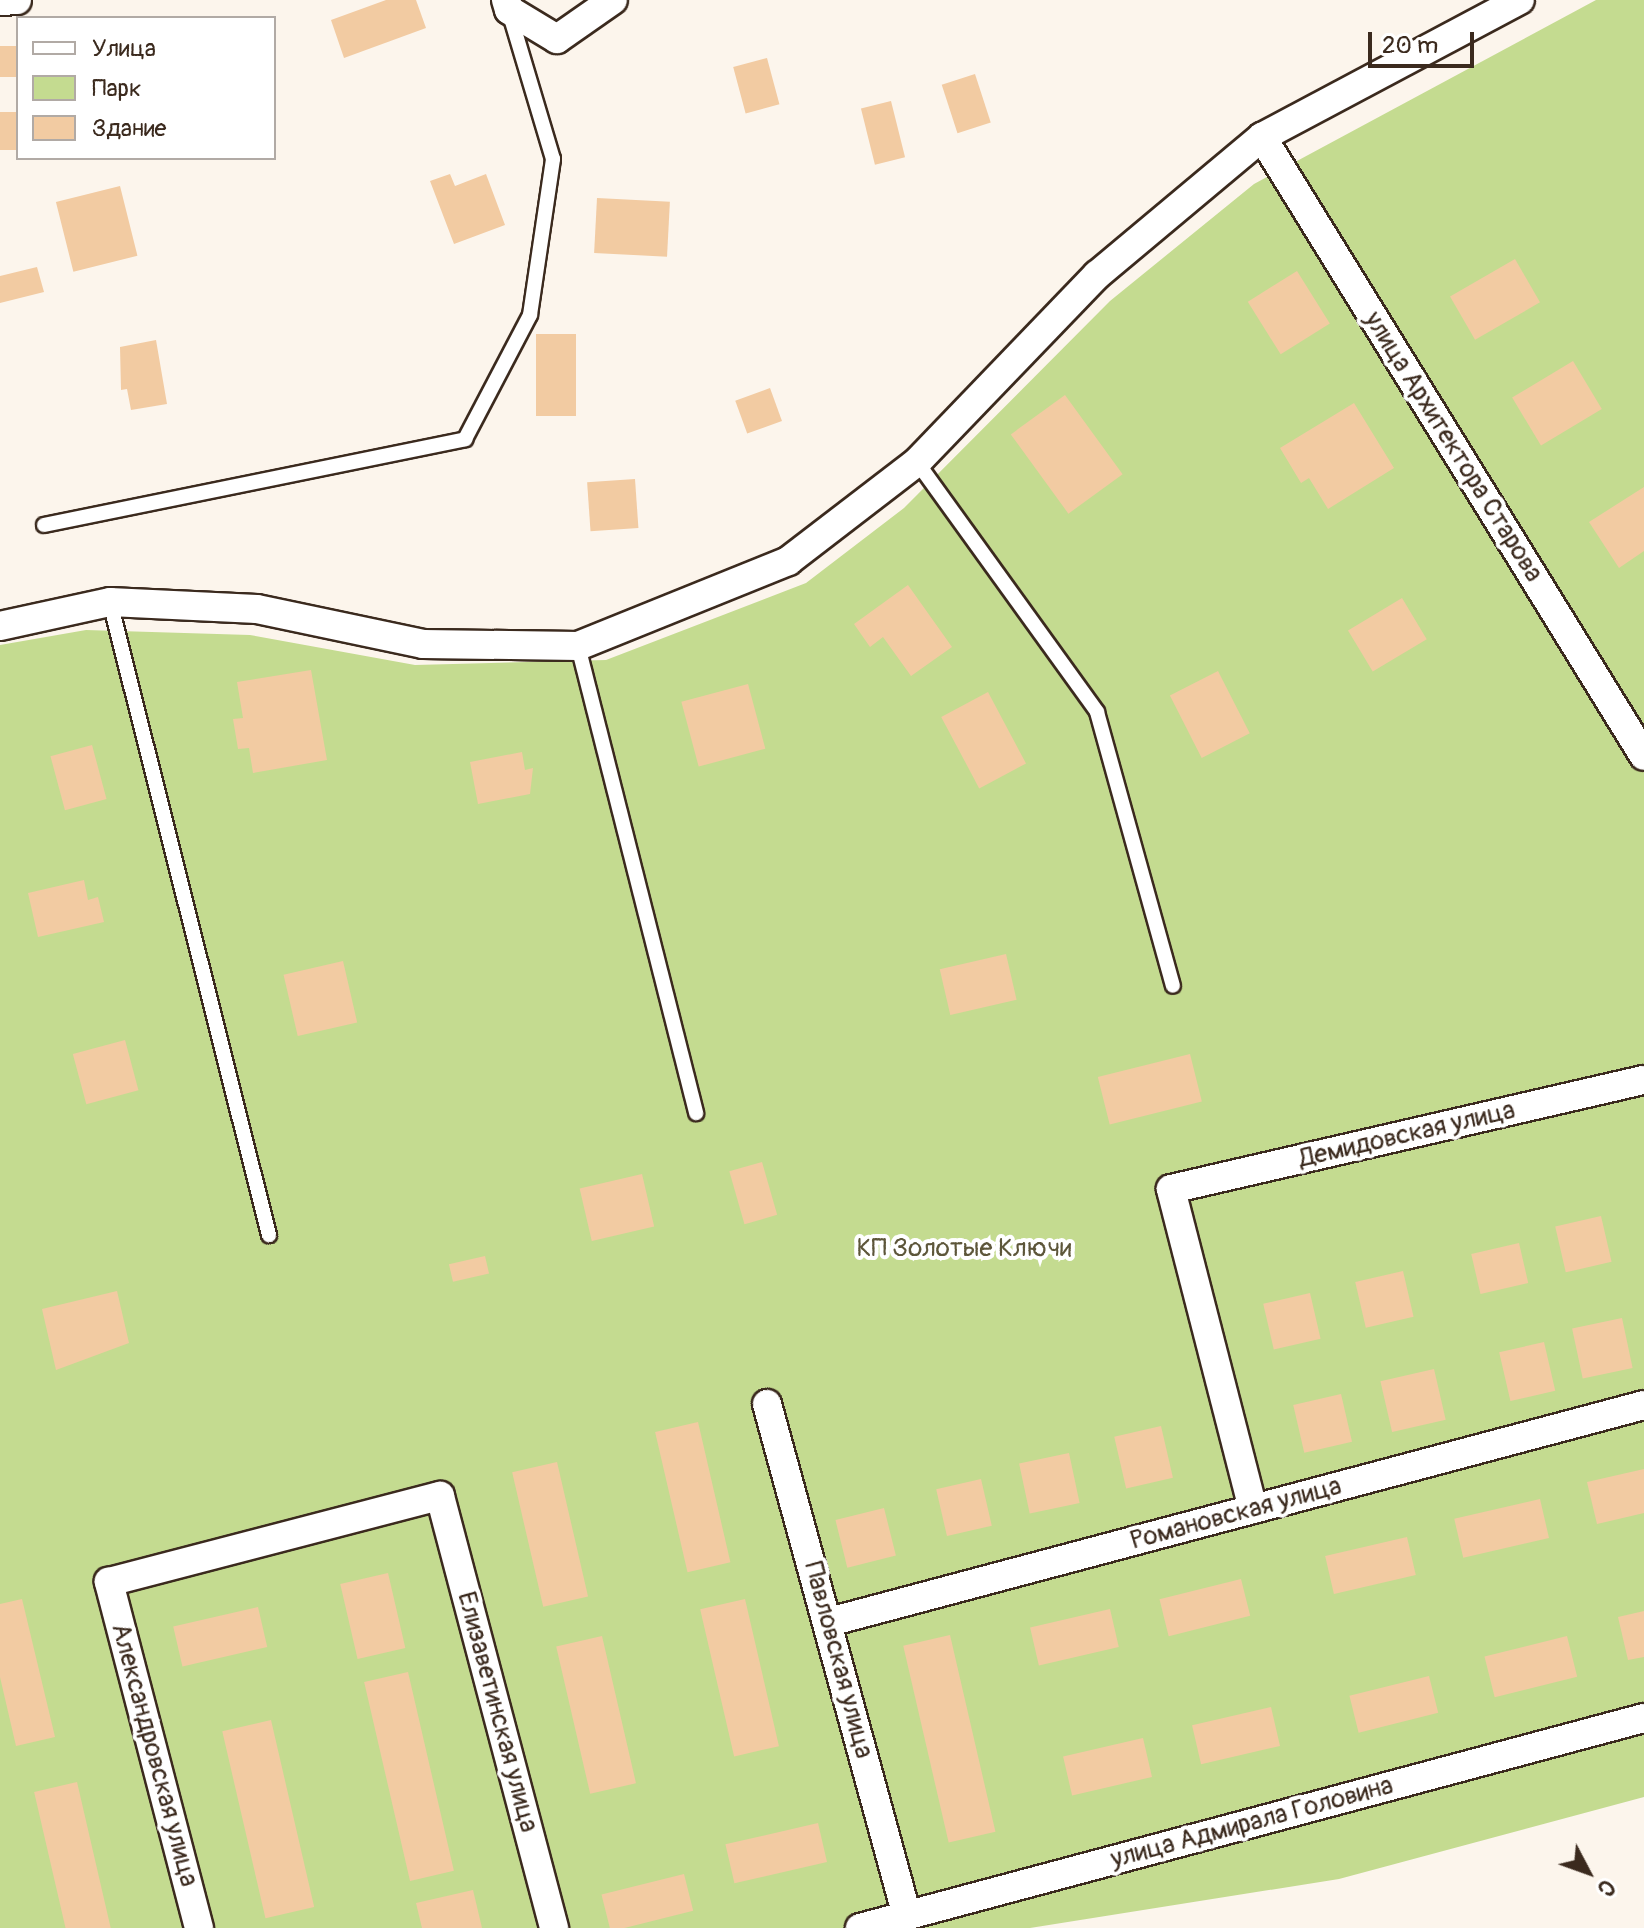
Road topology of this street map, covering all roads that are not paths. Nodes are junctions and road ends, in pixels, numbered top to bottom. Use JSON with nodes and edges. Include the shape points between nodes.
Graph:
{"nodes":[{"id":1,"x":17,"y":0,"type":"edge"},
{"id":2,"x":613,"y":0,"type":"edge"},
{"id":3,"x":1520,"y":0,"type":"edge"},
{"id":4,"x":0,"y":1,"type":"edge"},
{"id":5,"x":507,"y":5,"type":"edge"},
{"id":6,"x":1262,"y":137,"type":"junction"},
{"id":7,"x":917,"y":462,"type":"junction"},
{"id":8,"x":44,"y":525,"type":"dead end"},
{"id":9,"x":110,"y":602,"type":"junction"},
{"id":10,"x":0,"y":626,"type":"edge"},
{"id":11,"x":578,"y":646,"type":"junction"},
{"id":12,"x":1644,"y":756,"type":"edge"},
{"id":13,"x":1173,"y":986,"type":"dead end"},
{"id":14,"x":1644,"y":1080,"type":"edge"},
{"id":15,"x":696,"y":1113,"type":"dead end"},
{"id":16,"x":269,"y":1235,"type":"dead end"},
{"id":17,"x":767,"y":1404,"type":"dead end"},
{"id":18,"x":1644,"y":1405,"type":"edge"},
{"id":19,"x":1253,"y":1509,"type":"junction"},
{"id":20,"x":109,"y":1582,"type":"joint"},
{"id":21,"x":829,"y":1622,"type":"junction"},
{"id":22,"x":1644,"y":1718,"type":"edge"},
{"id":23,"x":907,"y":1916,"type":"junction"},
{"id":24,"x":199,"y":1928,"type":"edge"},
{"id":25,"x":554,"y":1928,"type":"edge"},
{"id":26,"x":860,"y":1928,"type":"edge"}],
"edges":[{"from":1,"to":4,"type":"street"},
{"from":2,"to":5,"type":"street","via":[[557,39]]},
{"from":3,"to":6,"type":"street"},
{"from":5,"to":8,"type":"lane","via":[[553,159],[530,315],[465,439]]},
{"from":6,"to":7,"type":"street","via":[[1097,275]]},
{"from":6,"to":12,"type":"street","name":"улица Архитектора Старова"},
{"from":7,"to":11,"type":"street","via":[[788,561]]},
{"from":7,"to":13,"type":"lane","via":[[1097,712]]},
{"from":9,"to":10,"type":"street"},
{"from":9,"to":11,"type":"street","via":[[257,609],[423,644]]},
{"from":9,"to":16,"type":"lane"},
{"from":11,"to":15,"type":"lane"},
{"from":14,"to":19,"type":"street","name":"Демидовская улица","via":[[1171,1189]]},
{"from":17,"to":21,"type":"street","name":"Павловская улица"},
{"from":18,"to":19,"type":"street","name":"Романовская улица"},
{"from":19,"to":21,"type":"street","name":"Романовская улица"},
{"from":20,"to":24,"type":"street","name":"Александровская улица"},
{"from":20,"to":25,"type":"street","name":"Елизаветинская улица","via":[[440,1496]]},
{"from":21,"to":23,"type":"street","name":"Павловская улица"},
{"from":22,"to":23,"type":"street","name":"улица Адмирала Головина"},
{"from":23,"to":26,"type":"street","name":"улица Адмирала Головина"}]}
